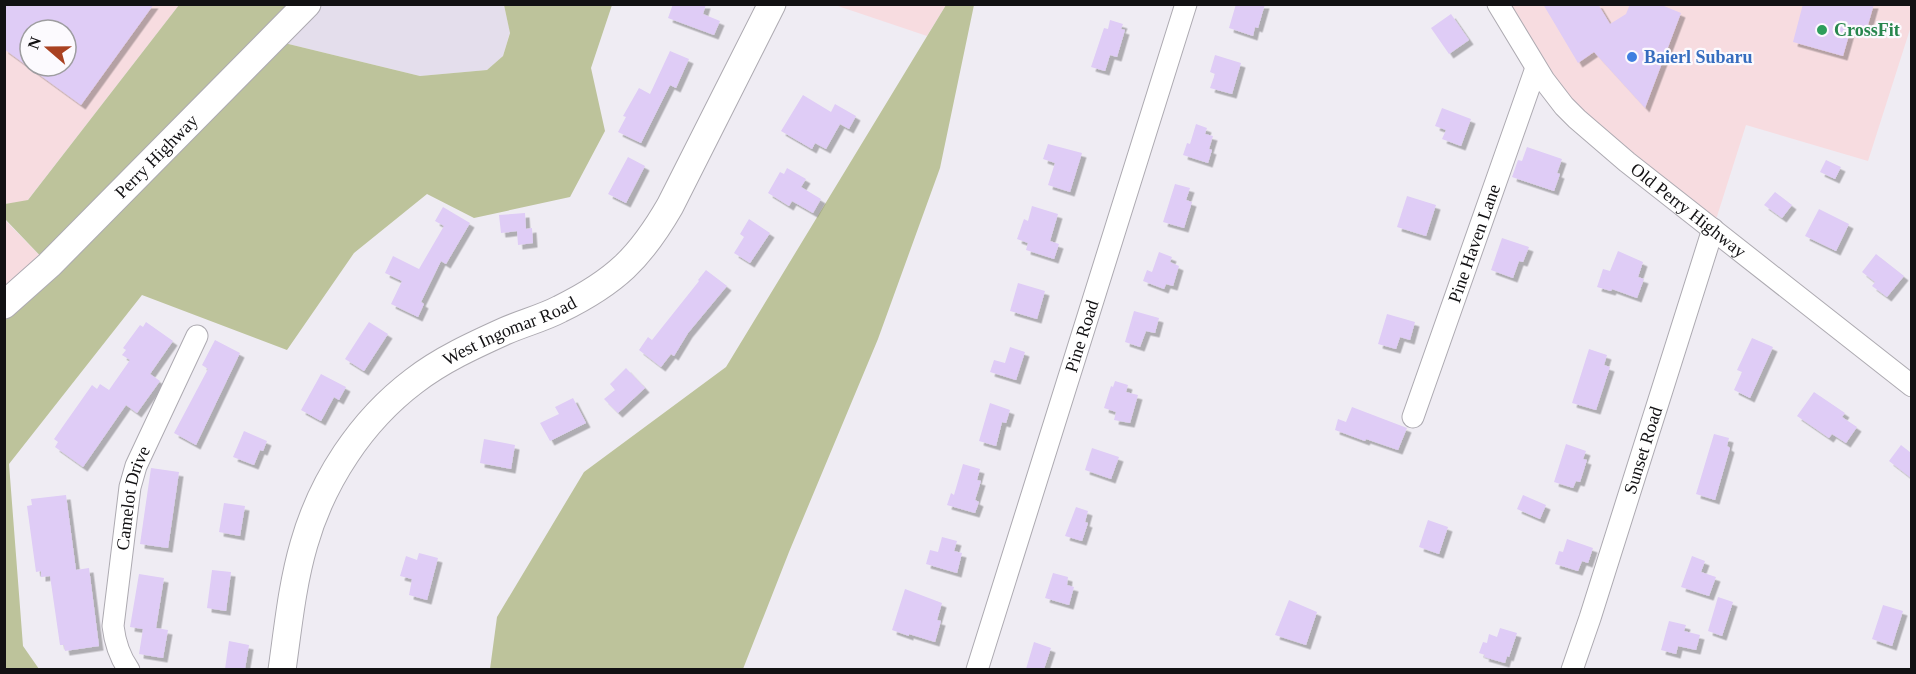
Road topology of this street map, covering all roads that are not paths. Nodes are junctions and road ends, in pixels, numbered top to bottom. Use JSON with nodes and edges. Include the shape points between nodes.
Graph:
{"nodes":[{"id":1,"x":307,"y":4,"type":"edge"},
{"id":2,"x":772,"y":4,"type":"edge"},
{"id":3,"x":1185,"y":4,"type":"edge"},
{"id":4,"x":1498,"y":4,"type":"edge"},
{"id":5,"x":1536,"y":68,"type":"junction"},
{"id":6,"x":1713,"y":229,"type":"junction"},
{"id":7,"x":4,"y":305,"type":"edge"},
{"id":8,"x":197,"y":336,"type":"dead end"},
{"id":9,"x":1911,"y":386,"type":"edge"},
{"id":10,"x":1413,"y":417,"type":"dead end"},
{"id":11,"x":129,"y":669,"type":"edge"},
{"id":12,"x":282,"y":669,"type":"edge"},
{"id":13,"x":978,"y":669,"type":"edge"},
{"id":14,"x":1572,"y":669,"type":"edge"}],
"edges":[{"from":1,"to":7,"type":"main road","name":"Perry Highway","via":[[49,266]]},
{"from":2,"to":12,"type":"main road","name":"West Ingomar Road","via":[[670,206],[630,264],[603,285],[560,309],[506,331],[422,376],[377,415],[349,451],[324,494],[304,545]]},
{"from":3,"to":13,"type":"street","name":"Pine Road"},
{"from":4,"to":5,"type":"street","name":"Old Perry Highway"},
{"from":5,"to":6,"type":"street","name":"Old Perry Highway","via":[[1564,106],[1594,135]]},
{"from":5,"to":10,"type":"street","name":"Pine Haven Lane"},
{"from":6,"to":9,"type":"street","name":"Old Perry Highway"},
{"from":6,"to":14,"type":"street","name":"Sunset Road"},
{"from":8,"to":11,"type":"street","name":"Camelot Drive","via":[[136,466],[130,487],[113,626],[121,659]]}]}
